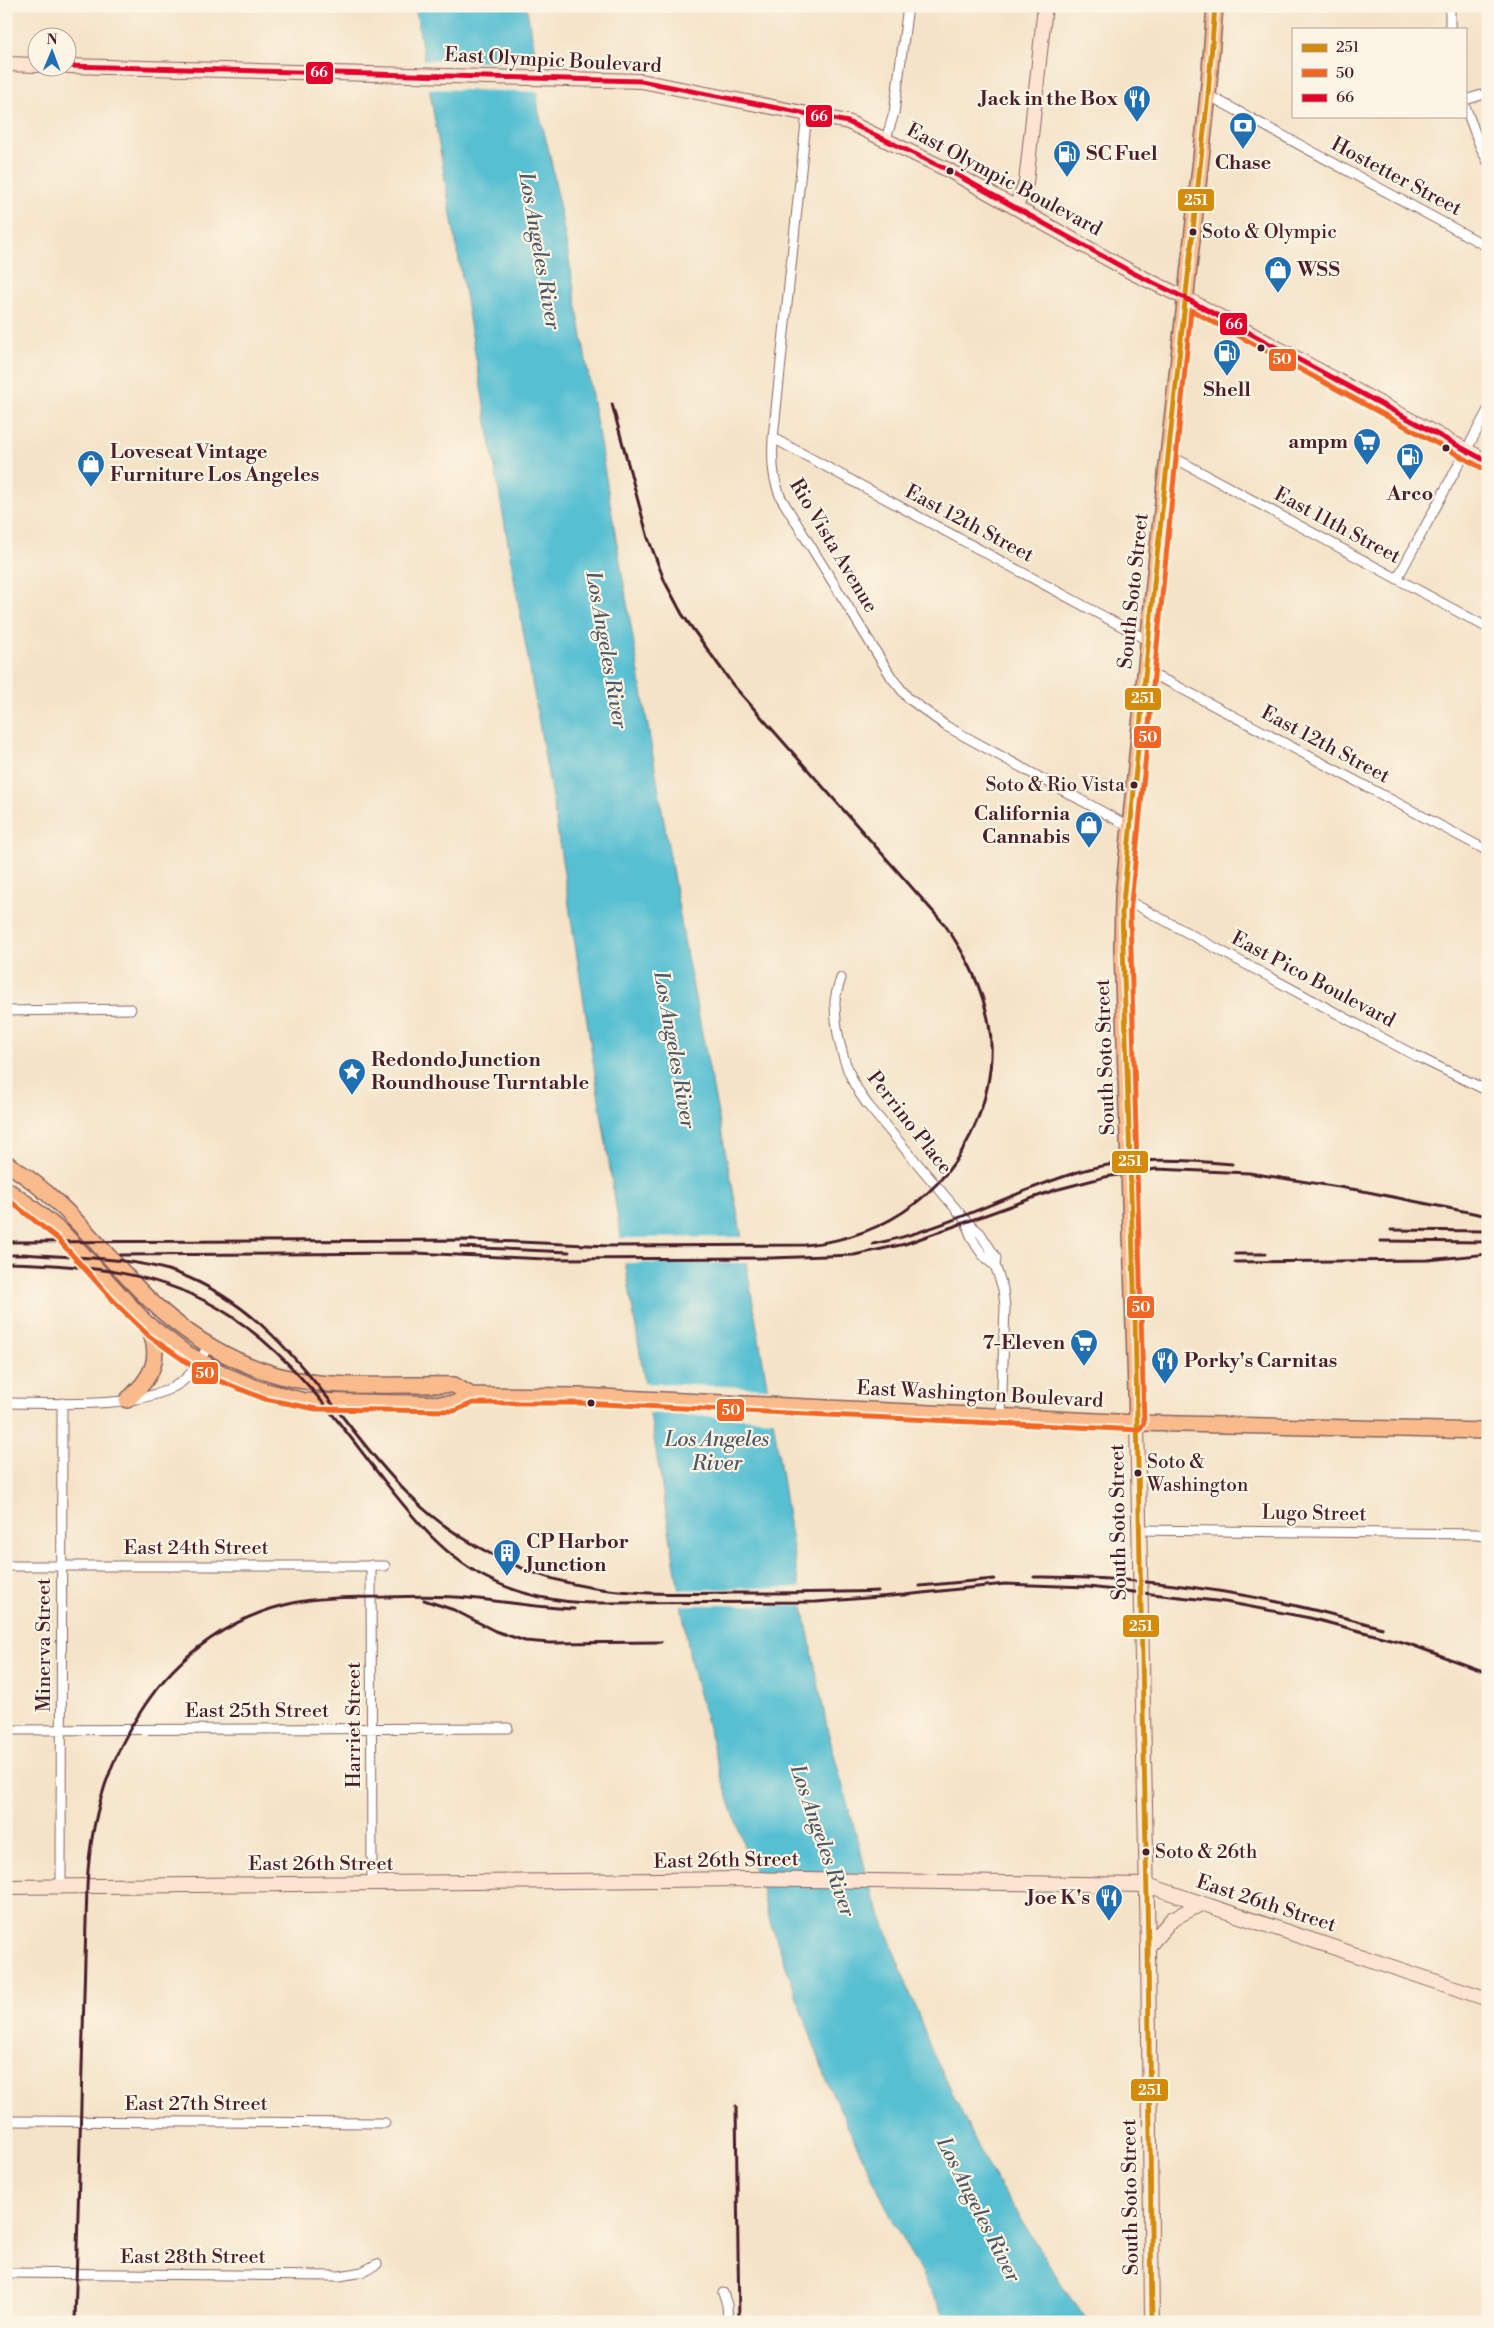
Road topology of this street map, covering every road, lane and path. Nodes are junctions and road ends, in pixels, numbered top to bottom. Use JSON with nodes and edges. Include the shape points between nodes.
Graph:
{"nodes":[{"id":1,"x":908,"y":6,"type":"edge"},
{"id":2,"x":1045,"y":6,"type":"edge"},
{"id":3,"x":1215,"y":6,"type":"edge"},
{"id":4,"x":1450,"y":6,"type":"edge"},
{"id":5,"x":1450,"y":28,"type":"edge"},
{"id":6,"x":6,"y":64,"type":"edge"},
{"id":7,"x":28,"y":64,"type":"edge"},
{"id":8,"x":78,"y":66,"type":"edge"},
{"id":9,"x":1488,"y":93,"type":"edge"},
{"id":10,"x":1208,"y":95,"type":"junction"},
{"id":11,"x":1466,"y":100,"type":"edge"},
{"id":12,"x":1466,"y":109,"type":"edge"},
{"id":13,"x":807,"y":114,"type":"junction"},
{"id":14,"x":886,"y":139,"type":"junction"},
{"id":15,"x":1488,"y":162,"type":"edge"},
{"id":16,"x":1016,"y":206,"type":"junction"},
{"id":17,"x":1488,"y":247,"type":"edge"},
{"id":18,"x":1185,"y":298,"type":"junction"},
{"id":19,"x":1488,"y":410,"type":"edge"},
{"id":20,"x":773,"y":438,"type":"junction"},
{"id":21,"x":1467,"y":450,"type":"junction"},
{"id":22,"x":1169,"y":455,"type":"junction"},
{"id":23,"x":1488,"y":462,"type":"edge"},
{"id":24,"x":1397,"y":579,"type":"junction"},
{"id":25,"x":1488,"y":628,"type":"edge"},
{"id":26,"x":1149,"y":640,"type":"junction"},
{"id":27,"x":1146,"y":672,"type":"junction"},
{"id":28,"x":1130,"y":827,"type":"junction"},
{"id":29,"x":1488,"y":851,"type":"edge"},
{"id":30,"x":1123,"y":898,"type":"junction"},
{"id":31,"x":841,"y":978,"type":"dead end"},
{"id":32,"x":131,"y":1009,"type":"dead end"},
{"id":33,"x":6,"y":1011,"type":"edge"},
{"id":34,"x":1488,"y":1090,"type":"edge"},
{"id":35,"x":6,"y":1162,"type":"edge"},
{"id":36,"x":6,"y":1189,"type":"edge"},
{"id":37,"x":146,"y":1324,"type":"junction"},
{"id":38,"x":208,"y":1346,"type":"junction"},
{"id":39,"x":199,"y":1362,"type":"junction"},
{"id":40,"x":471,"y":1395,"type":"junction"},
{"id":41,"x":127,"y":1400,"type":"junction"},
{"id":42,"x":6,"y":1403,"type":"edge"},
{"id":43,"x":62,"y":1403,"type":"junction"},
{"id":44,"x":1002,"y":1416,"type":"junction"},
{"id":45,"x":1137,"y":1423,"type":"junction"},
{"id":46,"x":1488,"y":1431,"type":"edge"},
{"id":47,"x":1139,"y":1530,"type":"junction"},
{"id":48,"x":1488,"y":1537,"type":"edge"},
{"id":49,"x":62,"y":1565,"type":"junction"},
{"id":50,"x":371,"y":1565,"type":"junction"},
{"id":51,"x":6,"y":1566,"type":"edge"},
{"id":52,"x":385,"y":1566,"type":"dead end"},
{"id":53,"x":372,"y":1728,"type":"junction"},
{"id":54,"x":508,"y":1728,"type":"dead end"},
{"id":55,"x":6,"y":1730,"type":"edge"},
{"id":56,"x":62,"y":1730,"type":"junction"},
{"id":57,"x":372,"y":1884,"type":"junction"},
{"id":58,"x":1146,"y":1885,"type":"junction"},
{"id":59,"x":61,"y":1886,"type":"junction"},
{"id":60,"x":6,"y":1887,"type":"edge"},
{"id":61,"x":1201,"y":1904,"type":"junction"},
{"id":62,"x":1148,"y":1947,"type":"junction"},
{"id":63,"x":1488,"y":1999,"type":"edge"},
{"id":64,"x":6,"y":2121,"type":"edge"},
{"id":65,"x":385,"y":2123,"type":"dead end"},
{"id":66,"x":377,"y":2264,"type":"dead end"},
{"id":67,"x":6,"y":2274,"type":"edge"},
{"id":68,"x":723,"y":2293,"type":"dead end"},
{"id":69,"x":728,"y":2322,"type":"edge"},
{"id":70,"x":1152,"y":2322,"type":"edge"}],
"edges":[{"from":1,"to":14,"type":"street","via":[[894,113]]},
{"from":2,"to":16,"type":"main road","via":[[1026,183]]},
{"from":3,"to":10,"type":"main road","name":"South Soto Street"},
{"from":4,"to":5,"type":"street"},
{"from":6,"to":7,"type":"main road"},
{"from":8,"to":13,"type":"main road","name":"East Olympic Boulevard","via":[[641,81]]},
{"from":9,"to":11,"type":"street"},
{"from":10,"to":17,"type":"street","name":"Hostetter Street"},
{"from":10,"to":18,"type":"main road","name":"South Soto Street"},
{"from":12,"to":15,"type":"street"},
{"from":13,"to":14,"type":"main road","name":"East Olympic Boulevard","via":[[848,122]]},
{"from":13,"to":20,"type":"street","name":"Rio Vista Avenue"},
{"from":14,"to":16,"type":"main road","name":"East Olympic Boulevard"},
{"from":16,"to":18,"type":"main road","name":"East Olympic Boulevard","via":[[1133,273]]},
{"from":18,"to":21,"type":"main road","name":"East Olympic Boulevard"},
{"from":18,"to":22,"type":"main road","name":"South Soto Street"},
{"from":19,"to":21,"type":"street"},
{"from":20,"to":26,"type":"street","name":"East 12th Street"},
{"from":20,"to":28,"type":"street","name":"Rio Vista Avenue","via":[[772,465],[781,498],[892,678],[908,698],[946,726]]},
{"from":21,"to":23,"type":"main road","name":"East Olympic Boulevard"},
{"from":21,"to":24,"type":"street"},
{"from":22,"to":24,"type":"street","name":"East 11th Street"},
{"from":22,"to":26,"type":"main road","name":"South Soto Street"},
{"from":24,"to":25,"type":"street","name":"East 11th Street"},
{"from":26,"to":27,"type":"main road","name":"South Soto Street"},
{"from":27,"to":28,"type":"main road","name":"South Soto Street"},
{"from":27,"to":29,"type":"street","name":"East 12th Street"},
{"from":28,"to":30,"type":"main road","name":"South Soto Street"},
{"from":30,"to":34,"type":"street","name":"East Pico Boulevard","via":[[1414,1055]]},
{"from":30,"to":45,"type":"main road","name":"South Soto Street"},
{"from":31,"to":44,"type":"street","name":"Perrino Place","via":[[834,1004],[843,1055],[853,1084],[967,1222],[968,1234],[988,1262],[995,1265],[1005,1307]]},
{"from":32,"to":33,"type":"street"},
{"from":35,"to":38,"type":"main road","name":"East Washington Boulevard","via":[[52,1197],[160,1309]]},
{"from":36,"to":37,"type":"main road","name":"East Washington Boulevard","via":[[64,1234]]},
{"from":37,"to":39,"type":"main road","name":"East Washington Boulevard"},
{"from":37,"to":41,"type":"main road","via":[[154,1344],[154,1363],[147,1379]]},
{"from":38,"to":39,"type":"street"},
{"from":38,"to":40,"type":"main road","name":"East Washington Boulevard","via":[[252,1366],[309,1382],[454,1385]]},
{"from":39,"to":40,"type":"main road","name":"East Washington Boulevard","via":[[243,1383],[304,1401],[454,1404]]},
{"from":39,"to":41,"type":"street","via":[[180,1383],[159,1394]]},
{"from":40,"to":44,"type":"main road","name":"East Washington Boulevard","via":[[624,1398]]},
{"from":41,"to":43,"type":"street"},
{"from":42,"to":43,"type":"street"},
{"from":43,"to":49,"type":"street","name":"Minerva Street"},
{"from":44,"to":45,"type":"main road","name":"East Washington Boulevard"},
{"from":45,"to":46,"type":"main road","name":"East Washington Boulevard"},
{"from":45,"to":47,"type":"main road","name":"South Soto Street"},
{"from":47,"to":48,"type":"street","name":"Lugo Street","via":[[1468,1534]]},
{"from":47,"to":58,"type":"main road","name":"South Soto Street"},
{"from":49,"to":50,"type":"street","name":"East 24th Street"},
{"from":49,"to":51,"type":"street","name":"East 24th Street"},
{"from":49,"to":56,"type":"street","name":"Minerva Street"},
{"from":50,"to":52,"type":"street","name":"East 24th Street"},
{"from":50,"to":53,"type":"street","name":"Harriet Street"},
{"from":53,"to":54,"type":"street","name":"East 25th Street"},
{"from":53,"to":56,"type":"street","name":"East 25th Street"},
{"from":53,"to":57,"type":"street","name":"Harriet Street"},
{"from":55,"to":56,"type":"street","name":"East 25th Street"},
{"from":56,"to":59,"type":"street","name":"Minerva Street"},
{"from":57,"to":58,"type":"main road","name":"East 26th Street","via":[[745,1879]]},
{"from":57,"to":59,"type":"main road","name":"East 26th Street"},
{"from":58,"to":61,"type":"main road","name":"East 26th Street"},
{"from":58,"to":62,"type":"main road","name":"South Soto Street"},
{"from":59,"to":60,"type":"main road","name":"East 26th Street"},
{"from":61,"to":62,"type":"main road","via":[[1172,1919]]},
{"from":61,"to":63,"type":"main road","name":"East 26th Street"},
{"from":62,"to":70,"type":"main road","name":"South Soto Street"},
{"from":64,"to":65,"type":"street","name":"East 27th Street"},
{"from":66,"to":67,"type":"street","name":"East 28th Street","via":[[357,2274],[340,2276]]},
{"from":68,"to":69,"type":"street"}]}
